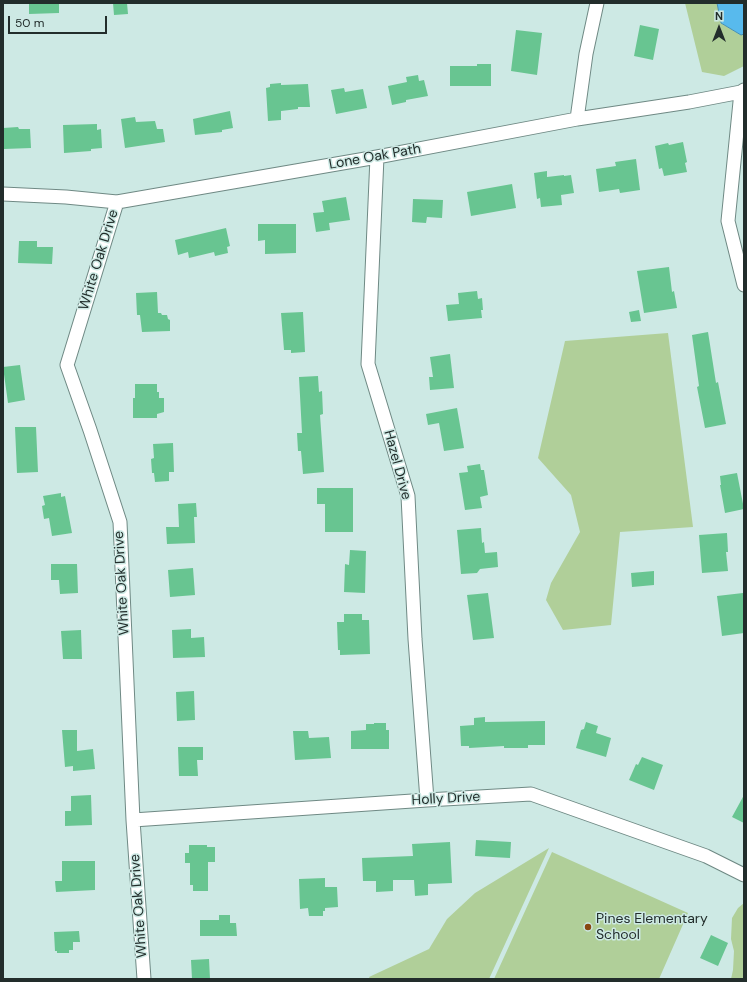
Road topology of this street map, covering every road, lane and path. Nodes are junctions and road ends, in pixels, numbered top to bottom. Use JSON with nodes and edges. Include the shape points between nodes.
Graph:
{"nodes":[{"id":1,"x":597,"y":3,"type":"edge"},
{"id":2,"x":742,"y":91,"type":"edge"},
{"id":3,"x":577,"y":120,"type":"junction"},
{"id":4,"x":377,"y":157,"type":"junction"},
{"id":5,"x":3,"y":194,"type":"edge"},
{"id":6,"x":117,"y":202,"type":"junction"},
{"id":7,"x":744,"y":285,"type":"edge"},
{"id":8,"x":427,"y":800,"type":"junction"},
{"id":9,"x":133,"y":820,"type":"junction"},
{"id":10,"x":744,"y":876,"type":"edge"},
{"id":11,"x":144,"y":979,"type":"edge"}],
"edges":[{"from":1,"to":3,"type":"street","via":[[586,54]]},
{"from":2,"to":3,"type":"street","name":"Lone Oak Path"},
{"from":2,"to":7,"type":"street","via":[[728,221]]},
{"from":3,"to":4,"type":"street","name":"Lone Oak Path"},
{"from":4,"to":6,"type":"street","name":"Lone Oak Path"},
{"from":4,"to":8,"type":"street","name":"Hazel Drive","via":[[368,364],[408,496]]},
{"from":5,"to":6,"type":"street","name":"Lone Oak Path"},
{"from":6,"to":9,"type":"street","name":"White Oak Drive","via":[[67,365],[120,522]]},
{"from":8,"to":9,"type":"street","name":"Holly Drive"},
{"from":8,"to":10,"type":"street","name":"Holly Drive","via":[[531,794],[706,856]]},
{"from":9,"to":11,"type":"street","name":"White Oak Drive"}]}
